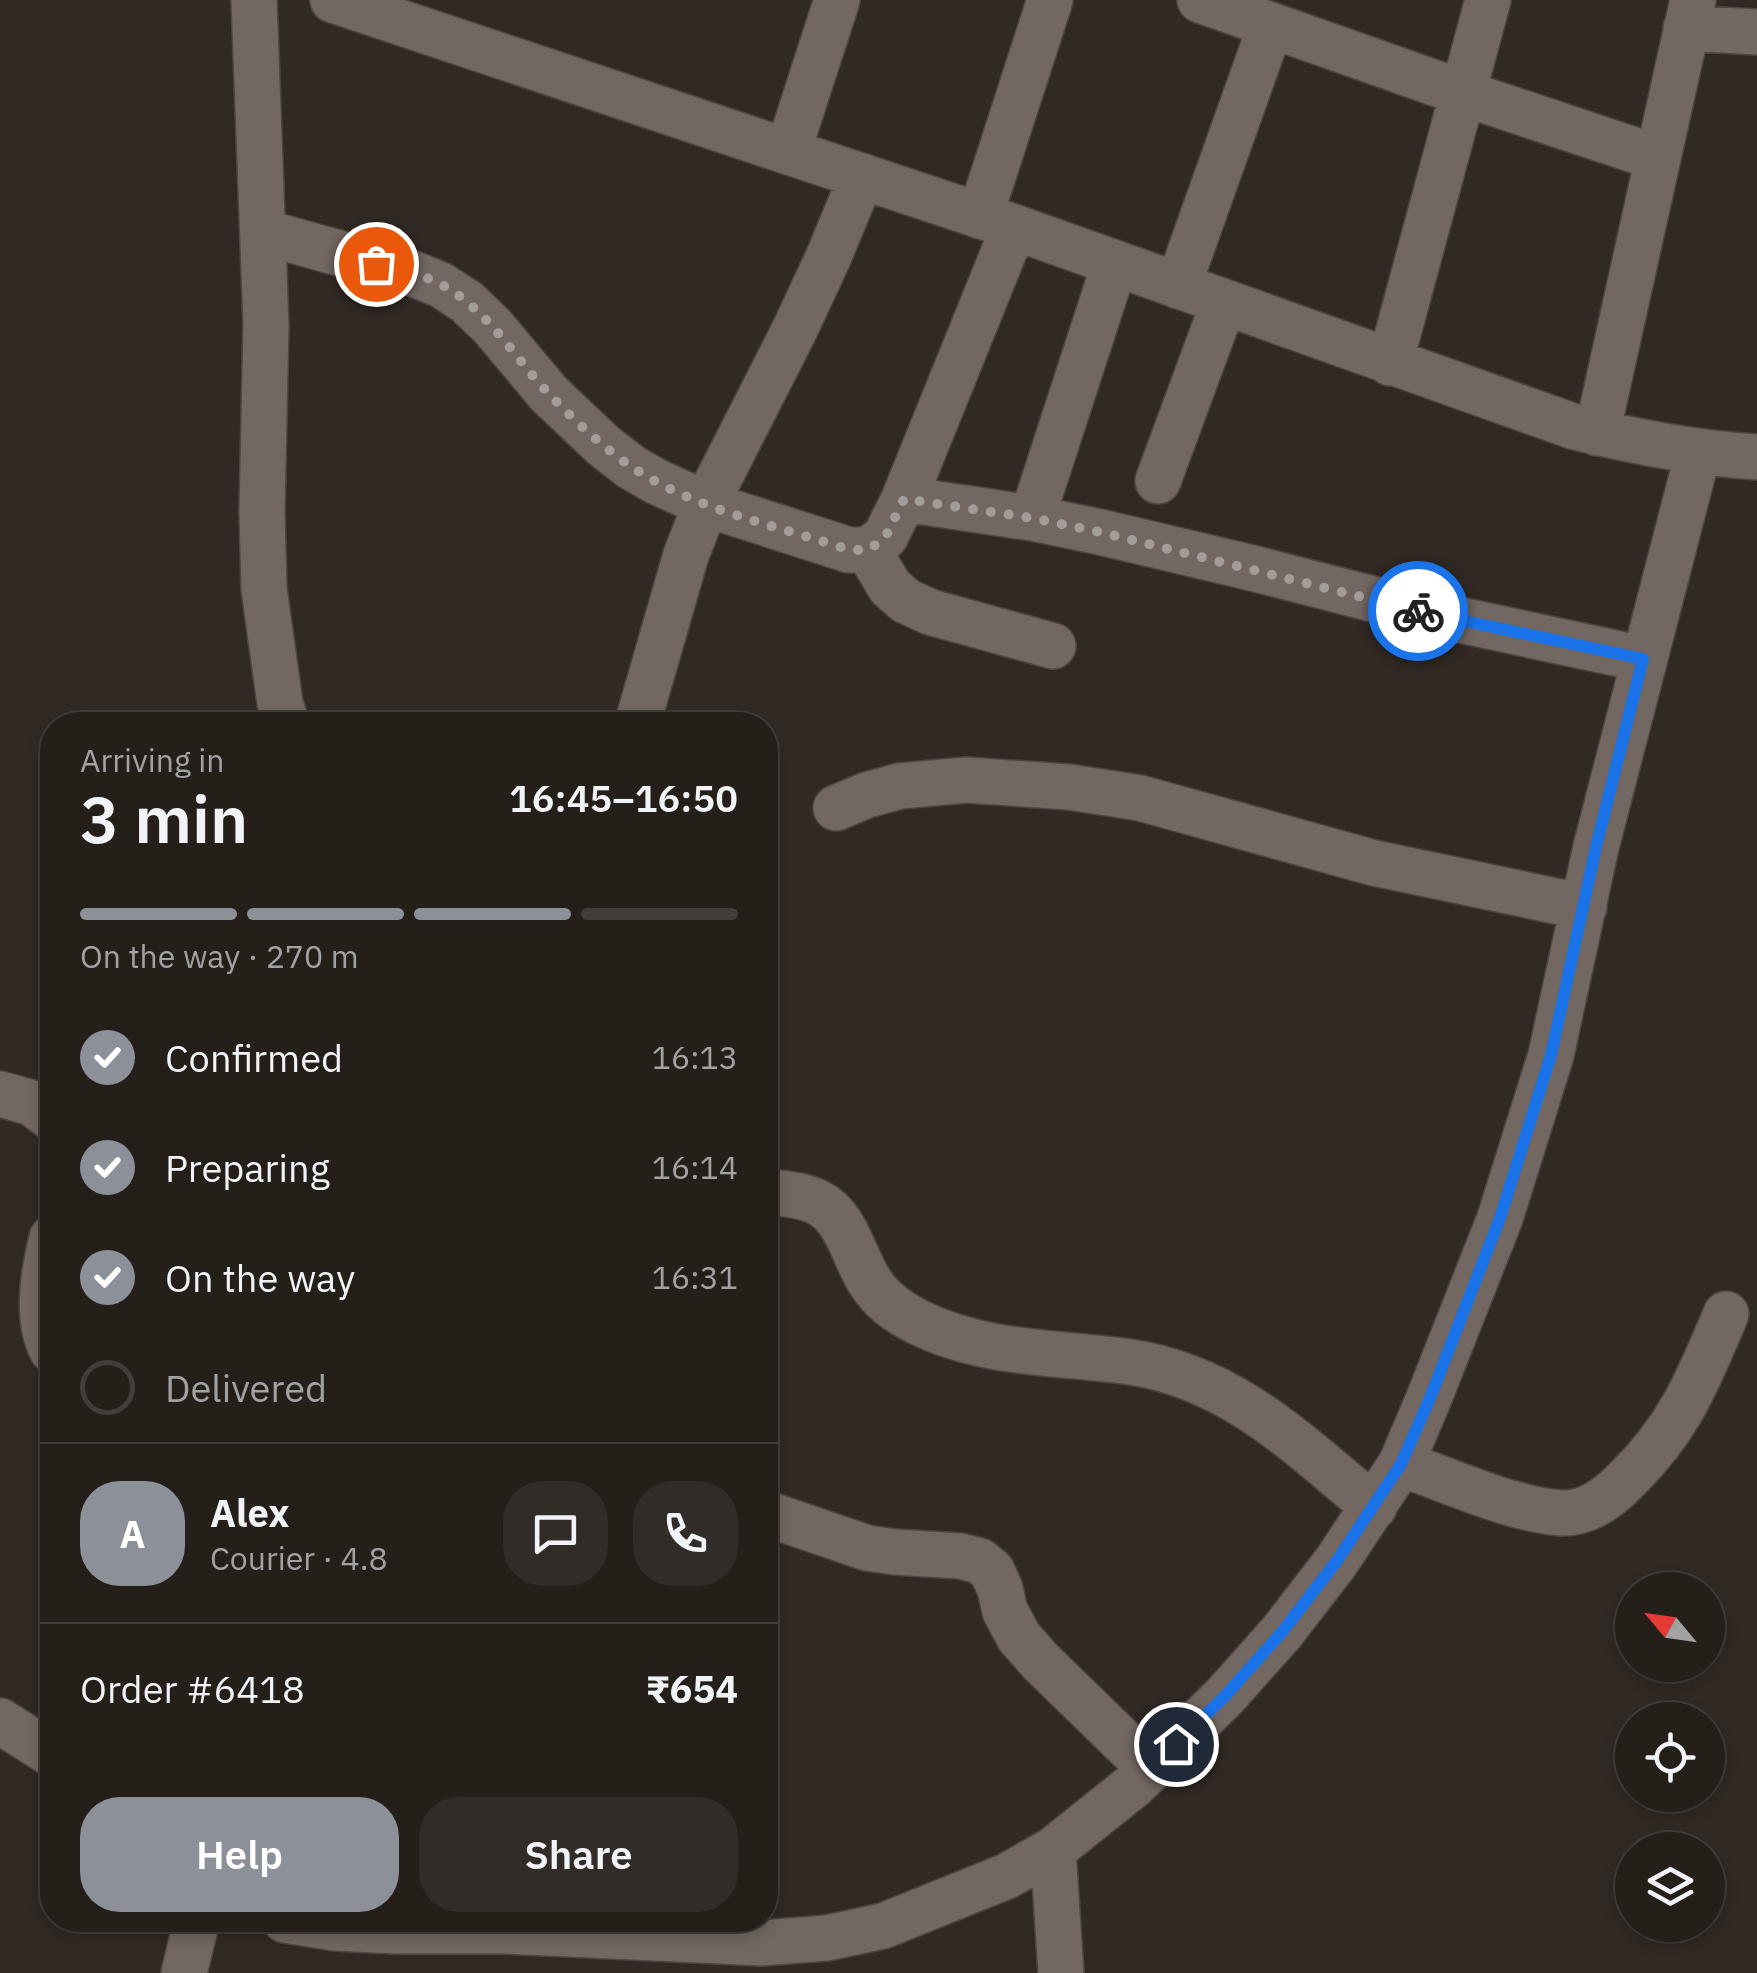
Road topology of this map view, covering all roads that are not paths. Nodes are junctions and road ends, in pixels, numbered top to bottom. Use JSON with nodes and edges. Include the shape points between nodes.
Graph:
{"nodes":[{"id":1,"x":254,"y":0,"type":"edge"},
{"id":2,"x":333,"y":0,"type":"edge"},
{"id":3,"x":837,"y":0,"type":"edge"},
{"id":4,"x":1050,"y":0,"type":"edge"},
{"id":5,"x":1200,"y":0,"type":"edge"},
{"id":6,"x":1488,"y":0,"type":"edge"},
{"id":7,"x":1689,"y":14,"type":"edge"},
{"id":8,"x":423,"y":15,"type":"edge"},
{"id":9,"x":1271,"y":25,"type":"junction"},
{"id":10,"x":1757,"y":32,"type":"edge"},
{"id":11,"x":1463,"y":94,"type":"junction"},
{"id":12,"x":788,"y":151,"type":"junction"},
{"id":13,"x":1658,"y":158,"type":"junction"},
{"id":14,"x":862,"y":176,"type":"junction"},
{"id":15,"x":997,"y":222,"type":"junction"},
{"id":16,"x":263,"y":232,"type":"junction"},
{"id":17,"x":1115,"y":264,"type":"junction"},
{"id":18,"x":1178,"y":286,"type":"junction"},
{"id":19,"x":1224,"y":302,"type":"junction"},
{"id":20,"x":1390,"y":363,"type":"junction"},
{"id":21,"x":1597,"y":433,"type":"junction"},
{"id":22,"x":1698,"y":453,"type":"junction"},
{"id":23,"x":1757,"y":457,"type":"edge"},
{"id":24,"x":1158,"y":481,"type":"dead end"},
{"id":25,"x":904,"y":499,"type":"junction"},
{"id":26,"x":706,"y":504,"type":"junction"},
{"id":27,"x":1032,"y":518,"type":"junction"},
{"id":28,"x":868,"y":550,"type":"junction"},
{"id":29,"x":1053,"y":646,"type":"dead end"},
{"id":30,"x":1643,"y":659,"type":"junction"},
{"id":31,"x":283,"y":712,"type":"edge"},
{"id":32,"x":641,"y":712,"type":"edge"},
{"id":33,"x":836,"y":808,"type":"dead end"},
{"id":34,"x":1584,"y":906,"type":"junction"},
{"id":35,"x":0,"y":1094,"type":"edge"},
{"id":36,"x":40,"y":1109,"type":"edge"},
{"id":37,"x":778,"y":1193,"type":"edge"},
{"id":38,"x":1726,"y":1314,"type":"dead end"},
{"id":39,"x":1401,"y":1464,"type":"junction"},
{"id":40,"x":1374,"y":1507,"type":"junction"},
{"id":41,"x":778,"y":1517,"type":"edge"},
{"id":42,"x":0,"y":1721,"type":"edge"},
{"id":43,"x":40,"y":1746,"type":"edge"},
{"id":44,"x":1151,"y":1769,"type":"junction"},
{"id":45,"x":1053,"y":1850,"type":"junction"},
{"id":46,"x":195,"y":1932,"type":"edge"},
{"id":47,"x":704,"y":1932,"type":"edge"},
{"id":48,"x":184,"y":1973,"type":"edge"},
{"id":49,"x":1062,"y":1973,"type":"edge"}],
"edges":[{"from":1,"to":16,"type":"street"},
{"from":2,"to":8,"type":"street"},
{"from":3,"to":12,"type":"street"},
{"from":4,"to":15,"type":"street"},
{"from":5,"to":9,"type":"street"},
{"from":6,"to":11,"type":"street"},
{"from":7,"to":10,"type":"street"},
{"from":7,"to":13,"type":"street"},
{"from":8,"to":12,"type":"street"},
{"from":9,"to":11,"type":"street"},
{"from":9,"to":18,"type":"street"},
{"from":11,"to":13,"type":"street"},
{"from":11,"to":20,"type":"street"},
{"from":12,"to":14,"type":"street"},
{"from":13,"to":21,"type":"street"},
{"from":14,"to":15,"type":"street"},
{"from":14,"to":26,"type":"street","via":[[804,312]]},
{"from":15,"to":17,"type":"street"},
{"from":15,"to":25,"type":"street"},
{"from":16,"to":26,"type":"street","via":[[441,285],[492,326],[548,394],[604,446],[656,482]]},
{"from":16,"to":31,"type":"street","via":[[264,589]]},
{"from":17,"to":18,"type":"street"},
{"from":17,"to":27,"type":"street"},
{"from":18,"to":19,"type":"street"},
{"from":19,"to":20,"type":"street"},
{"from":19,"to":24,"type":"street"},
{"from":20,"to":21,"type":"street"},
{"from":21,"to":22,"type":"street"},
{"from":22,"to":23,"type":"street"},
{"from":22,"to":30,"type":"street"},
{"from":25,"to":27,"type":"street"},
{"from":25,"to":28,"type":"street","via":[[885,538]]},
{"from":26,"to":28,"type":"street"},
{"from":26,"to":32,"type":"street"},
{"from":27,"to":30,"type":"street"},
{"from":28,"to":29,"type":"street","via":[[906,600]]},
{"from":30,"to":34,"type":"street"},
{"from":33,"to":34,"type":"street","via":[[900,786],[966,780],[1069,787],[1140,798],[1374,863]]},
{"from":34,"to":39,"type":"street","via":[[1524,1148]]},
{"from":35,"to":36,"type":"street"},
{"from":37,"to":40,"type":"street","via":[[829,1209],[870,1283],[919,1322],[990,1346],[1132,1362],[1211,1385],[1268,1419]]},
{"from":38,"to":39,"type":"street","via":[[1678,1418],[1652,1454],[1587,1510],[1528,1506]]},
{"from":39,"to":40,"type":"street"},
{"from":40,"to":44,"type":"street","via":[[1282,1632]]},
{"from":41,"to":44,"type":"street","via":[[868,1548],[980,1561],[992,1571],[1019,1637]]},
{"from":42,"to":43,"type":"street"},
{"from":44,"to":45,"type":"street"},
{"from":45,"to":47,"type":"street","via":[[883,1926],[762,1943]]},
{"from":45,"to":49,"type":"street"},
{"from":46,"to":48,"type":"street"}]}
